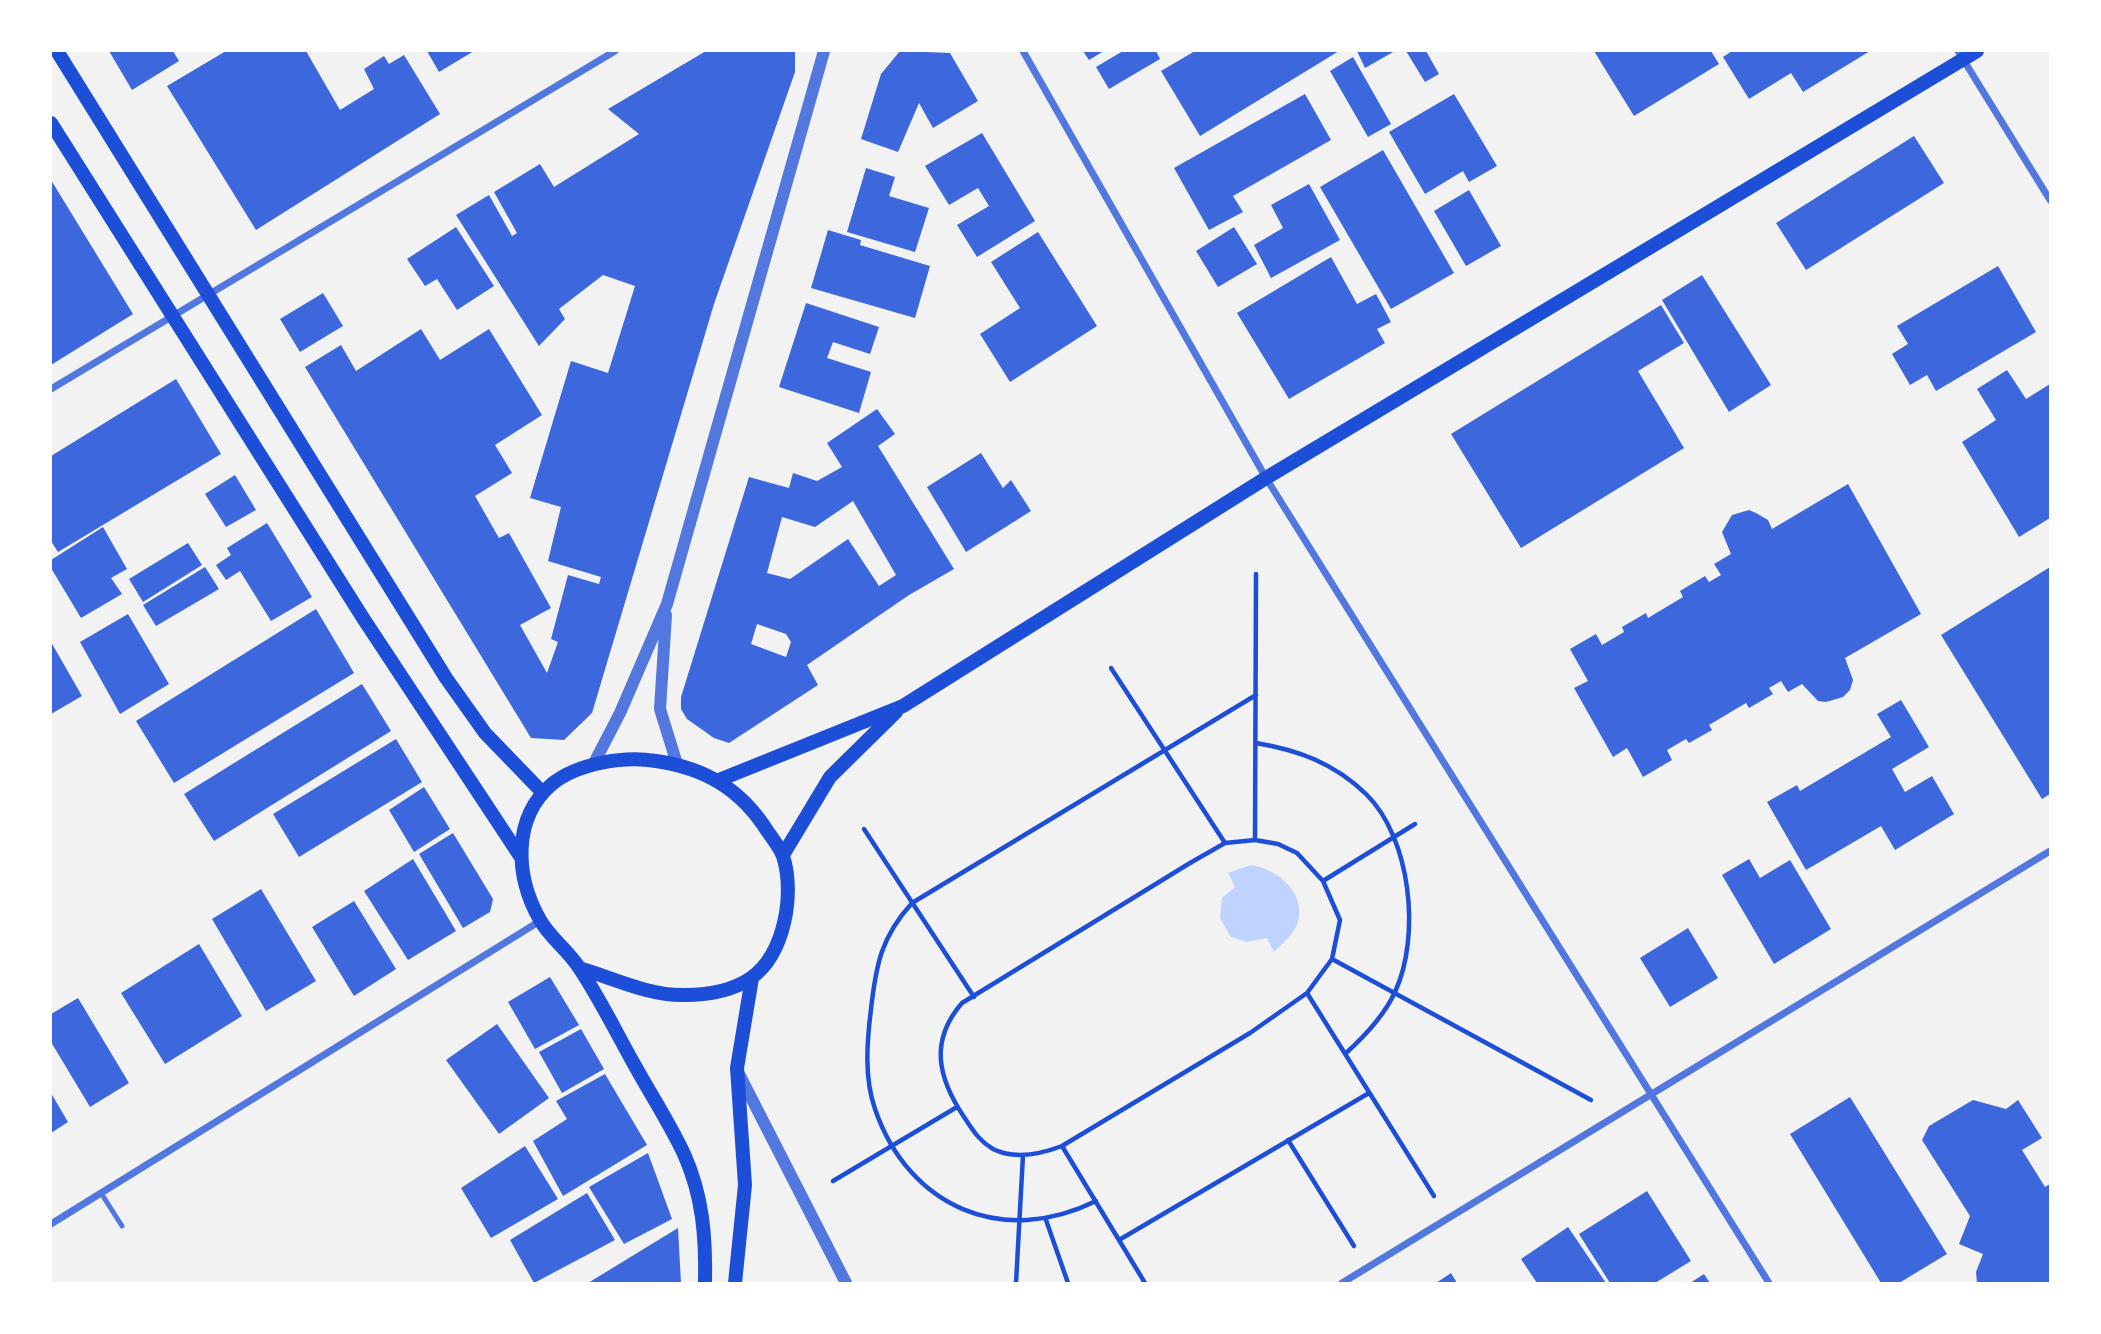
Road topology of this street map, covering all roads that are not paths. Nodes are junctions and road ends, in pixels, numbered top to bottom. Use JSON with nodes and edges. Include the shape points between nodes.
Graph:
{"nodes":[{"id":1,"x":57,"y":51,"type":"edge"},
{"id":2,"x":615,"y":51,"type":"edge"},
{"id":3,"x":824,"y":51,"type":"edge"},
{"id":4,"x":1023,"y":51,"type":"edge"},
{"id":5,"x":1977,"y":51,"type":"edge"},
{"id":6,"x":1960,"y":55,"type":"edge"},
{"id":7,"x":51,"y":123,"type":"edge"},
{"id":8,"x":2050,"y":200,"type":"edge"},
{"id":9,"x":208,"y":294,"type":"junction"},
{"id":10,"x":171,"y":316,"type":"junction"},
{"id":11,"x":51,"y":388,"type":"edge"},
{"id":12,"x":1266,"y":478,"type":"junction"},
{"id":13,"x":667,"y":604,"type":"junction"},
{"id":14,"x":903,"y":706,"type":"junction"},
{"id":15,"x":677,"y":764,"type":"junction"},
{"id":16,"x":593,"y":765,"type":"junction"},
{"id":17,"x":719,"y":780,"type":"junction"},
{"id":18,"x":542,"y":792,"type":"junction"},
{"id":19,"x":2050,"y":850,"type":"edge"},
{"id":20,"x":783,"y":855,"type":"junction"},
{"id":21,"x":520,"y":856,"type":"junction"},
{"id":22,"x":540,"y":921,"type":"junction"},
{"id":23,"x":579,"y":968,"type":"junction"},
{"id":24,"x":752,"y":978,"type":"junction"},
{"id":25,"x":737,"y":1068,"type":"junction"},
{"id":26,"x":1652,"y":1095,"type":"junction"},
{"id":27,"x":101,"y":1193,"type":"junction"},
{"id":28,"x":51,"y":1224,"type":"edge"},
{"id":29,"x":122,"y":1226,"type":"dead end"},
{"id":30,"x":705,"y":1283,"type":"edge"},
{"id":31,"x":736,"y":1283,"type":"edge"},
{"id":32,"x":846,"y":1283,"type":"edge"},
{"id":33,"x":1342,"y":1283,"type":"edge"},
{"id":34,"x":1769,"y":1283,"type":"edge"}],
"edges":[{"from":1,"to":9,"type":"main road"},
{"from":2,"to":9,"type":"street"},
{"from":3,"to":13,"type":"street"},
{"from":4,"to":12,"type":"street"},
{"from":5,"to":6,"type":"main road"},
{"from":6,"to":8,"type":"street"},
{"from":6,"to":12,"type":"main road"},
{"from":7,"to":10,"type":"main road"},
{"from":9,"to":10,"type":"street"},
{"from":9,"to":18,"type":"main road","via":[[446,678],[485,733]]},
{"from":10,"to":11,"type":"street"},
{"from":10,"to":21,"type":"main road"},
{"from":12,"to":14,"type":"main road"},
{"from":12,"to":26,"type":"street"},
{"from":13,"to":15,"type":"street","via":[[660,709]]},
{"from":13,"to":16,"type":"street"},
{"from":14,"to":17,"type":"main road"},
{"from":14,"to":20,"type":"main road","via":[[830,777]]},
{"from":15,"to":16,"type":"main road","via":[[644,759]]},
{"from":15,"to":17,"type":"main road"},
{"from":16,"to":18,"type":"main road","via":[[565,773]]},
{"from":17,"to":20,"type":"main road","via":[[756,812]]},
{"from":18,"to":21,"type":"main road","via":[[525,820]]},
{"from":19,"to":26,"type":"street"},
{"from":20,"to":24,"type":"main road","via":[[788,892],[784,924],[772,953]]},
{"from":21,"to":22,"type":"main road"},
{"from":22,"to":23,"type":"main road"},
{"from":22,"to":27,"type":"street"},
{"from":23,"to":24,"type":"main road","via":[[645,989],[682,995],[718,992]]},
{"from":23,"to":30,"type":"main road","via":[[656,1098],[691,1171],[701,1200]]},
{"from":24,"to":25,"type":"main road"},
{"from":25,"to":31,"type":"main road","via":[[745,1185]]},
{"from":25,"to":32,"type":"street"},
{"from":26,"to":33,"type":"street"},
{"from":26,"to":34,"type":"street"},
{"from":27,"to":28,"type":"street"},
{"from":27,"to":29,"type":"lane"}]}
